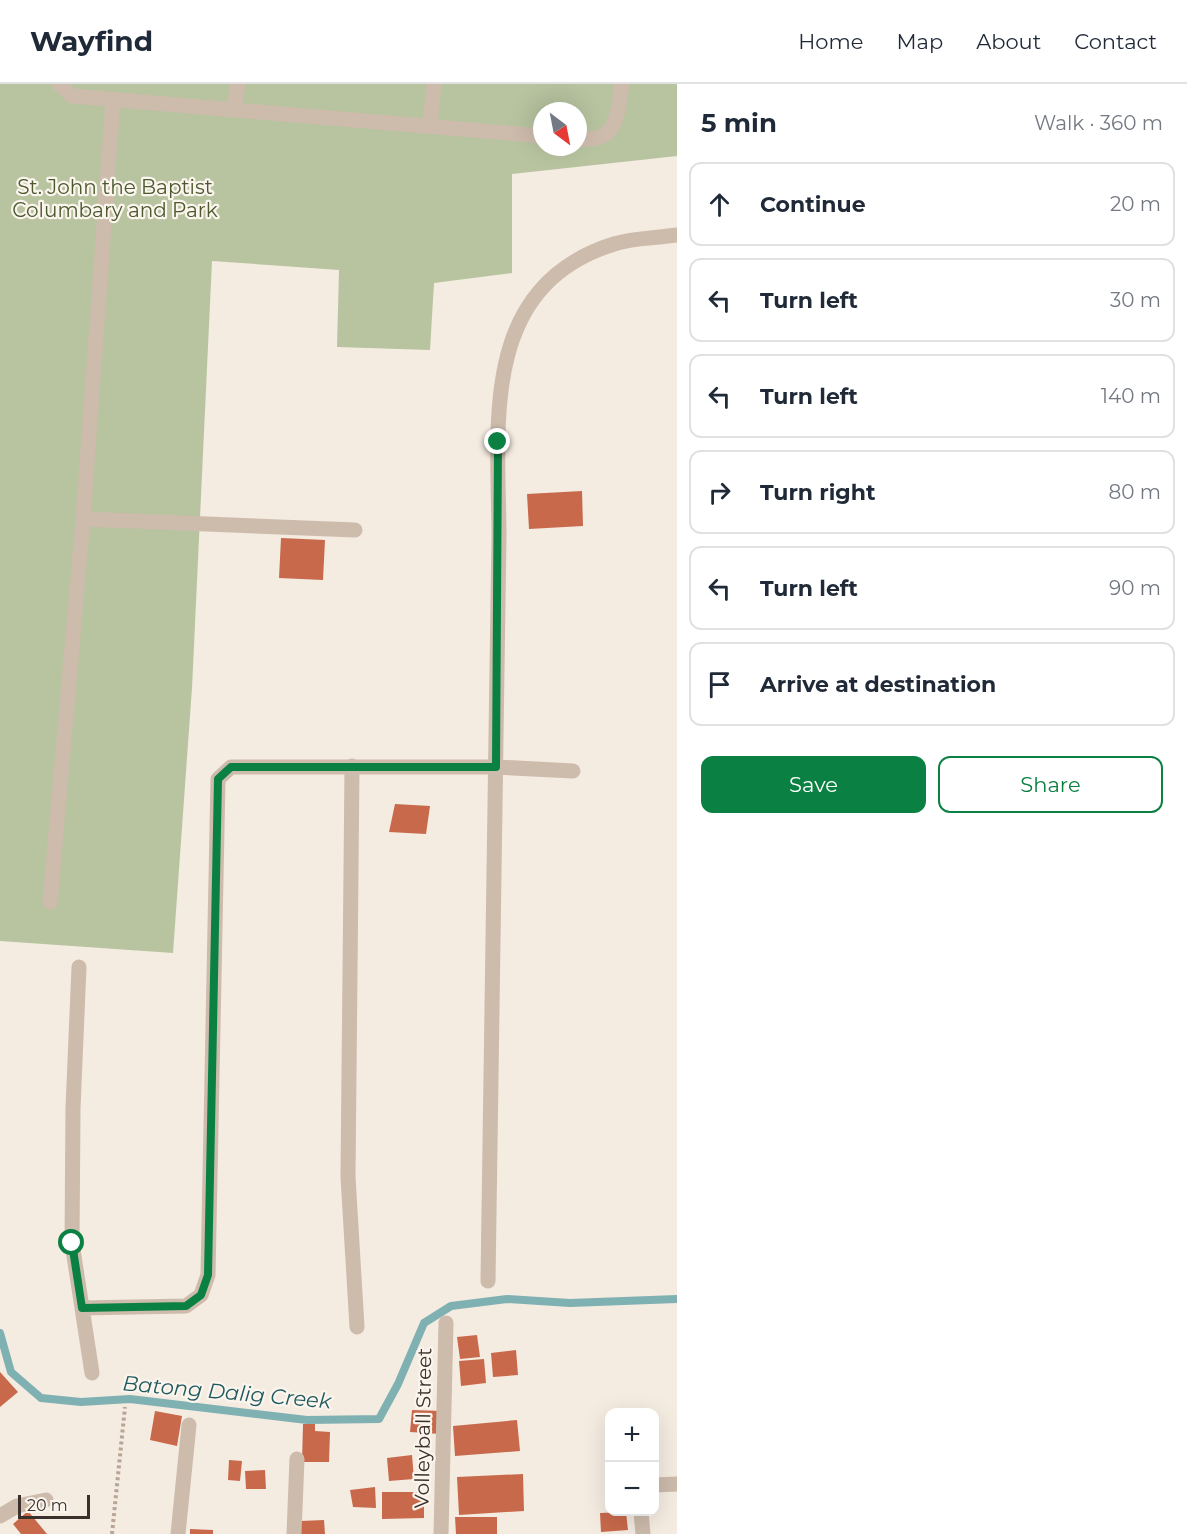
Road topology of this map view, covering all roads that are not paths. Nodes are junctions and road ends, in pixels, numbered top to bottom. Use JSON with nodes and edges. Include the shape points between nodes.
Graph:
{"nodes":[{"id":1,"x":59,"y":84,"type":"edge"},
{"id":2,"x":238,"y":84,"type":"edge"},
{"id":3,"x":434,"y":84,"type":"edge"},
{"id":4,"x":622,"y":84,"type":"edge"},
{"id":5,"x":113,"y":100,"type":"junction"},
{"id":6,"x":234,"y":110,"type":"junction"},
{"id":7,"x":430,"y":126,"type":"junction"},
{"id":8,"x":533,"y":135,"type":"edge"},
{"id":9,"x":587,"y":140,"type":"edge"},
{"id":10,"x":677,"y":235,"type":"edge"},
{"id":11,"x":83,"y":519,"type":"junction"},
{"id":12,"x":355,"y":530,"type":"dead end"},
{"id":13,"x":352,"y":766,"type":"junction"},
{"id":14,"x":496,"y":767,"type":"junction"},
{"id":15,"x":573,"y":771,"type":"dead end"},
{"id":16,"x":50,"y":902,"type":"dead end"},
{"id":17,"x":79,"y":967,"type":"dead end"},
{"id":18,"x":488,"y":1281,"type":"dead end"},
{"id":19,"x":82,"y":1308,"type":"junction"},
{"id":20,"x":446,"y":1323,"type":"dead end"},
{"id":21,"x":357,"y":1327,"type":"dead end"},
{"id":22,"x":92,"y":1373,"type":"dead end"},
{"id":23,"x":189,"y":1425,"type":"dead end"},
{"id":24,"x":297,"y":1459,"type":"dead end"},
{"id":25,"x":677,"y":1484,"type":"edge"},
{"id":26,"x":659,"y":1485,"type":"edge"},
{"id":27,"x":46,"y":1500,"type":"dead end"},
{"id":28,"x":0,"y":1516,"type":"edge"},
{"id":29,"x":641,"y":1516,"type":"edge"},
{"id":30,"x":178,"y":1534,"type":"edge"},
{"id":31,"x":294,"y":1534,"type":"edge"},
{"id":32,"x":441,"y":1534,"type":"edge"},
{"id":33,"x":643,"y":1534,"type":"edge"}],
"edges":[{"from":1,"to":5,"type":"street","via":[[72,96]]},
{"from":2,"to":6,"type":"street"},
{"from":3,"to":7,"type":"street"},
{"from":4,"to":9,"type":"street","via":[[616,121],[607,135]]},
{"from":5,"to":6,"type":"street"},
{"from":5,"to":11,"type":"street"},
{"from":6,"to":7,"type":"street"},
{"from":7,"to":8,"type":"street"},
{"from":10,"to":14,"type":"street","via":[[614,243],[574,262],[541,286],[515,329],[506,355],[498,442]]},
{"from":11,"to":12,"type":"street"},
{"from":11,"to":16,"type":"street"},
{"from":13,"to":14,"type":"street"},
{"from":13,"to":19,"type":"street","via":[[231,767],[218,779],[208,1275],[201,1295],[186,1306]]},
{"from":13,"to":21,"type":"street","via":[[348,1177]]},
{"from":14,"to":15,"type":"street"},
{"from":14,"to":18,"type":"street"},
{"from":17,"to":19,"type":"street","via":[[72,1243]]},
{"from":19,"to":22,"type":"street"},
{"from":20,"to":32,"type":"street","name":"Volleyball Street"},
{"from":23,"to":30,"type":"street"},
{"from":24,"to":31,"type":"street"},
{"from":25,"to":26,"type":"street"},
{"from":27,"to":28,"type":"street","via":[[17,1506]]},
{"from":29,"to":33,"type":"street"}]}
